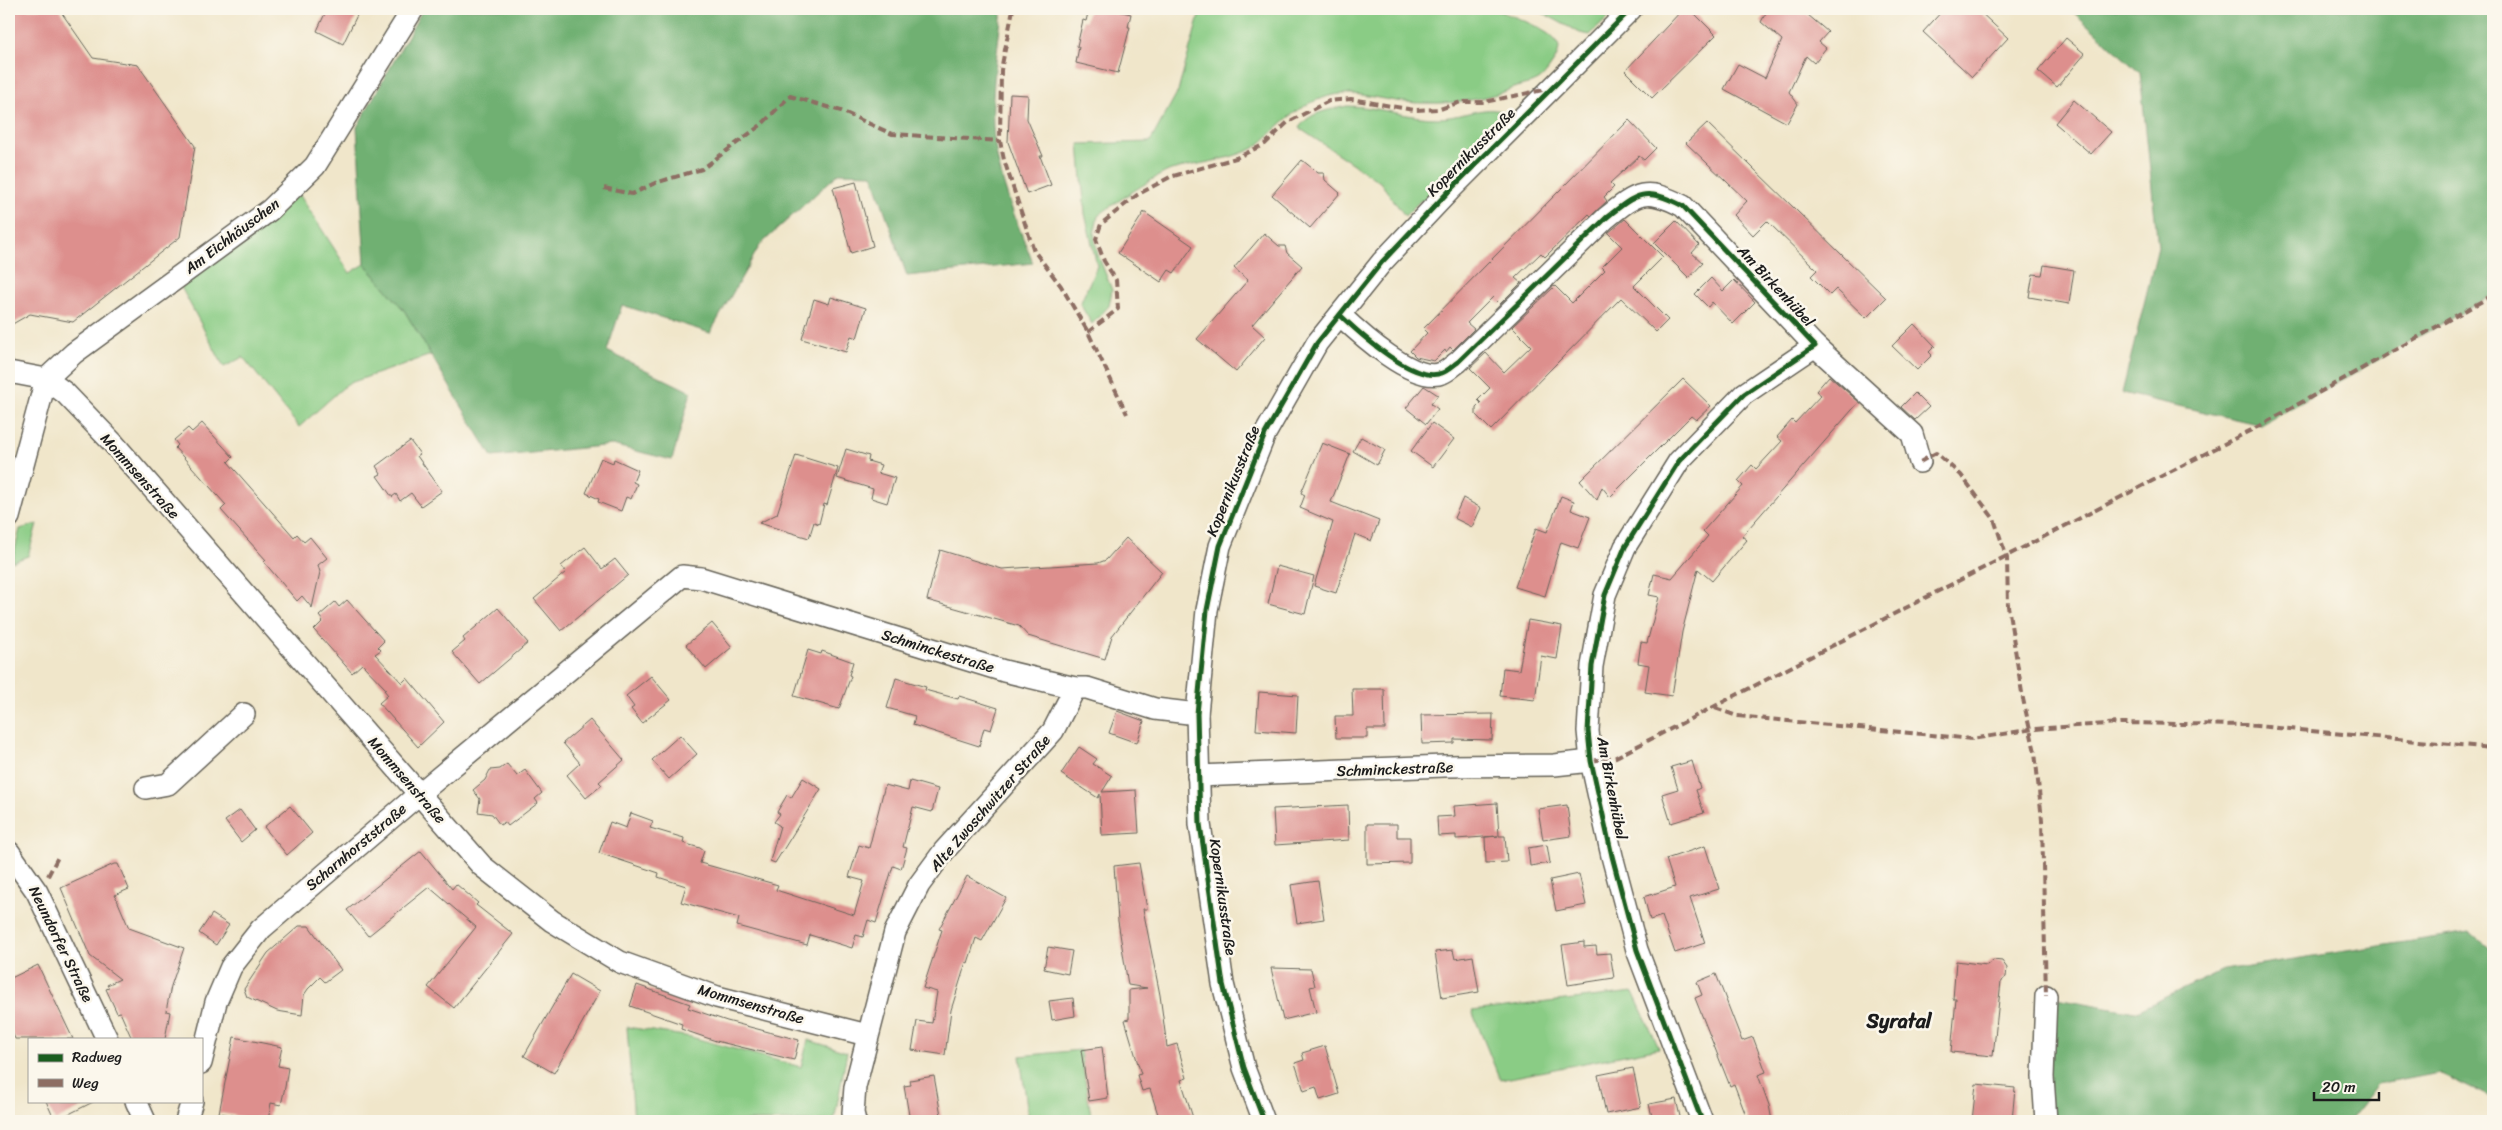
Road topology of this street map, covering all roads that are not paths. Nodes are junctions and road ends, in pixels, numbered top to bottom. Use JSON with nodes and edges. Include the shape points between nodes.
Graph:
{"nodes":[{"id":1,"x":413,"y":9,"type":"edge"},
{"id":2,"x":1631,"y":9,"type":"edge"},
{"id":3,"x":1340,"y":315,"type":"junction"},
{"id":4,"x":1815,"y":346,"type":"junction"},
{"id":5,"x":9,"y":372,"type":"edge"},
{"id":6,"x":46,"y":379,"type":"junction"},
{"id":7,"x":1920,"y":462,"type":"dead end"},
{"id":8,"x":9,"y":517,"type":"edge"},
{"id":9,"x":682,"y":576,"type":"joint"},
{"id":10,"x":1075,"y":688,"type":"junction"},
{"id":11,"x":244,"y":714,"type":"dead end"},
{"id":12,"x":1198,"y":714,"type":"junction"},
{"id":13,"x":1591,"y":761,"type":"junction"},
{"id":14,"x":1198,"y":776,"type":"junction"},
{"id":15,"x":146,"y":788,"type":"dead end"},
{"id":16,"x":419,"y":794,"type":"junction"},
{"id":17,"x":9,"y":852,"type":"edge"},
{"id":18,"x":2046,"y":996,"type":"dead end"},
{"id":19,"x":867,"y":1035,"type":"junction"},
{"id":20,"x":107,"y":1038,"type":"edge"},
{"id":21,"x":202,"y":1059,"type":"edge"},
{"id":22,"x":136,"y":1102,"type":"edge"},
{"id":23,"x":192,"y":1102,"type":"edge"},
{"id":24,"x":145,"y":1121,"type":"edge"},
{"id":25,"x":186,"y":1121,"type":"edge"},
{"id":26,"x":855,"y":1121,"type":"edge"},
{"id":27,"x":1264,"y":1121,"type":"edge"},
{"id":28,"x":1702,"y":1121,"type":"edge"},
{"id":29,"x":2046,"y":1121,"type":"edge"}],
"edges":[{"from":1,"to":6,"type":"street","name":"Am Eichhäuschen","via":[[315,166],[270,210],[74,353]]},
{"from":2,"to":3,"type":"street","name":"Kopernikusstraße","via":[[1443,197],[1382,262]]},
{"from":3,"to":4,"type":"street","name":"Am Birkenhübel","via":[[1355,330],[1408,368],[1428,375],[1442,373],[1458,362],[1628,200],[1644,194],[1662,195],[1684,206]]},
{"from":3,"to":12,"type":"street","name":"Kopernikusstraße","via":[[1317,343],[1265,434],[1220,546],[1207,610]]},
{"from":4,"to":7,"type":"street","name":"Am Birkenhübel","via":[[1912,434]]},
{"from":4,"to":13,"type":"street","name":"Am Birkenhübel","via":[[1744,394],[1679,461],[1625,547],[1605,595],[1592,666],[1588,731]]},
{"from":5,"to":6,"type":"street"},
{"from":6,"to":8,"type":"street"},
{"from":6,"to":16,"type":"street","name":"Mommsenstraße","via":[[113,444]]},
{"from":9,"to":10,"type":"street","name":"Schminckestraße","via":[[702,578],[1004,671]]},
{"from":9,"to":16,"type":"street","name":"Scharnhorststraße"},
{"from":10,"to":12,"type":"street","name":"Schminckestraße","via":[[1087,688],[1155,709]]},
{"from":10,"to":19,"type":"street","name":"Alte Zwoschwitzer Straße","via":[[1053,732],[944,851],[919,885],[895,932]]},
{"from":11,"to":15,"type":"street","via":[[168,784]]},
{"from":12,"to":14,"type":"street","name":"Kopernikusstraße"},
{"from":13,"to":14,"type":"street","name":"Schminckestraße","via":[[1554,765]]},
{"from":13,"to":28,"type":"street","name":"Am Birkenhübel","via":[[1637,950]]},
{"from":14,"to":27,"type":"street","name":"Kopernikusstraße","via":[[1200,824],[1223,984],[1244,1068]]},
{"from":16,"to":19,"type":"street","name":"Mommsenstraße","via":[[482,866],[552,921],[620,962],[717,997]]},
{"from":16,"to":21,"type":"street","name":"Scharnhorststraße","via":[[260,929],[244,948],[231,967],[216,1002]]},
{"from":17,"to":20,"type":"street","name":"Neundorfer Straße","via":[[37,892]]},
{"from":18,"to":29,"type":"street","via":[[2043,1077]]},
{"from":19,"to":26,"type":"street","name":"Alte Zwoschwitzer Straße","via":[[855,1087]]},
{"from":22,"to":24,"type":"street"},
{"from":23,"to":25,"type":"street"}]}
